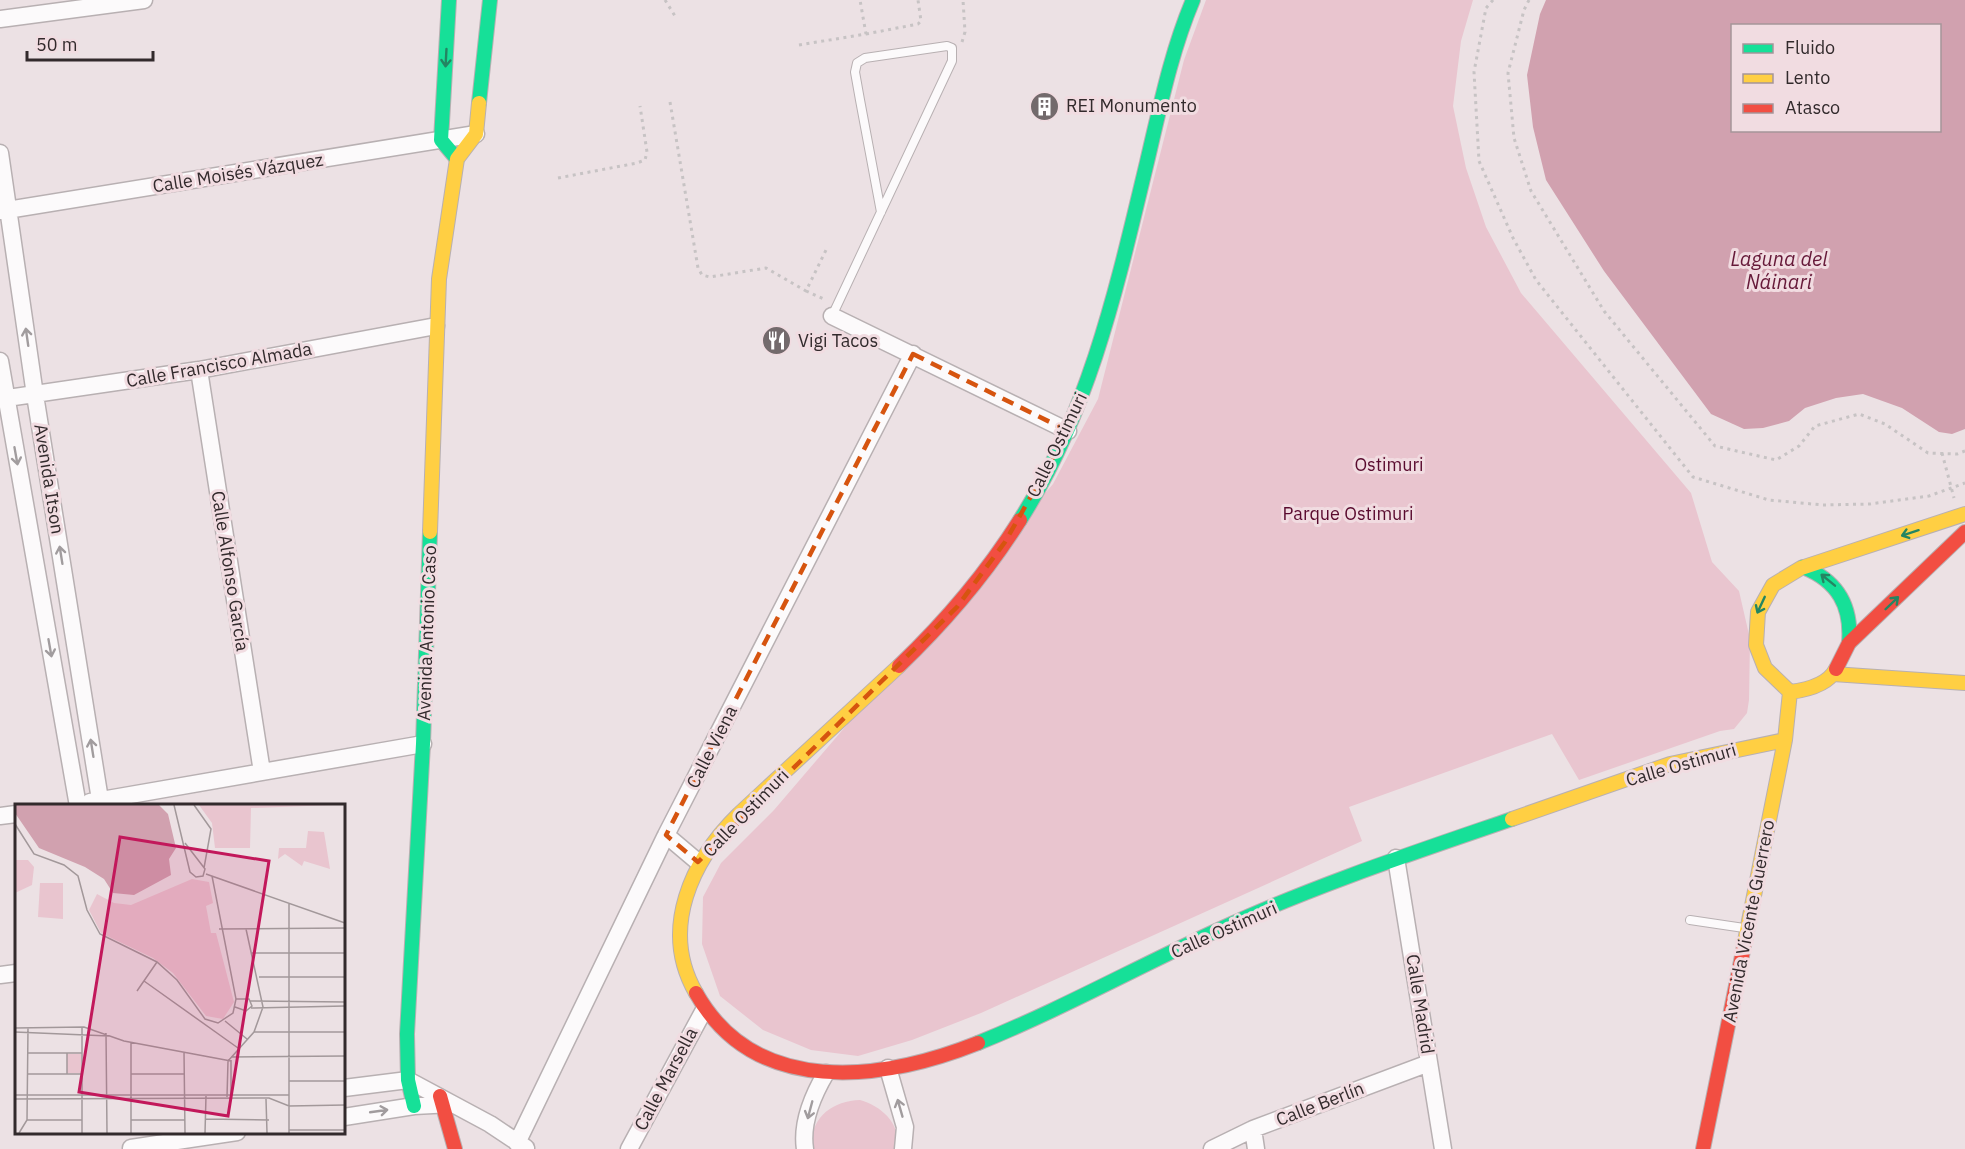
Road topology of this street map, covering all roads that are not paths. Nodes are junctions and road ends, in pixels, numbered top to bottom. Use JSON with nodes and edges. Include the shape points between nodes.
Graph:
{"nodes":[{"id":1,"x":138,"y":0,"type":"edge"},
{"id":2,"x":449,"y":0,"type":"edge"},
{"id":3,"x":490,"y":0,"type":"edge"},
{"id":4,"x":1193,"y":0,"type":"edge"},
{"id":5,"x":0,"y":19,"type":"edge"},
{"id":6,"x":476,"y":134,"type":"junction"},
{"id":7,"x":441,"y":140,"type":"junction"},
{"id":8,"x":0,"y":153,"type":"edge"},
{"id":9,"x":456,"y":159,"type":"junction"},
{"id":10,"x":5,"y":211,"type":"edge"},
{"id":11,"x":880,"y":212,"type":"junction"},
{"id":12,"x":835,"y":310,"type":"joint"},
{"id":13,"x":436,"y":326,"type":"junction"},
{"id":14,"x":913,"y":354,"type":"junction"},
{"id":15,"x":0,"y":361,"type":"edge"},
{"id":16,"x":199,"y":370,"type":"junction"},
{"id":17,"x":35,"y":395,"type":"junction"},
{"id":18,"x":3,"y":399,"type":"edge"},
{"id":19,"x":1068,"y":431,"type":"junction"},
{"id":20,"x":1962,"y":515,"type":"edge"},
{"id":21,"x":1965,"y":532,"type":"edge"},
{"id":22,"x":1803,"y":567,"type":"junction"},
{"id":23,"x":1849,"y":643,"type":"junction"},
{"id":24,"x":1833,"y":674,"type":"junction"},
{"id":25,"x":1965,"y":683,"type":"edge"},
{"id":26,"x":1790,"y":692,"type":"junction"},
{"id":27,"x":1785,"y":740,"type":"junction"},
{"id":28,"x":423,"y":744,"type":"junction"},
{"id":29,"x":262,"y":772,"type":"junction"},
{"id":30,"x":100,"y":803,"type":"edge"},
{"id":31,"x":75,"y":804,"type":"edge"},
{"id":32,"x":15,"y":814,"type":"edge"},
{"id":33,"x":0,"y":816,"type":"edge"},
{"id":34,"x":666,"y":836,"type":"junction"},
{"id":35,"x":1396,"y":858,"type":"junction"},
{"id":36,"x":698,"y":862,"type":"junction"},
{"id":37,"x":1690,"y":920,"type":"dead end"},
{"id":38,"x":1747,"y":928,"type":"junction"},
{"id":39,"x":15,"y":973,"type":"edge"},
{"id":40,"x":0,"y":975,"type":"edge"},
{"id":41,"x":704,"y":1010,"type":"junction"},
{"id":42,"x":1429,"y":1063,"type":"junction"},
{"id":43,"x":888,"y":1068,"type":"junction"},
{"id":44,"x":826,"y":1073,"type":"junction"},
{"id":45,"x":408,"y":1080,"type":"junction"},
{"id":46,"x":345,"y":1088,"type":"edge"},
{"id":47,"x":445,"y":1102,"type":"junction"},
{"id":48,"x":414,"y":1106,"type":"junction"},
{"id":49,"x":345,"y":1117,"type":"edge"},
{"id":50,"x":1253,"y":1129,"type":"junction"},
{"id":51,"x":221,"y":1134,"type":"edge"},
{"id":52,"x":156,"y":1142,"type":"edge"},
{"id":53,"x":130,"y":1143,"type":"edge"},
{"id":54,"x":522,"y":1146,"type":"edge"},
{"id":55,"x":454,"y":1149,"type":"edge"},
{"id":56,"x":629,"y":1149,"type":"edge"},
{"id":57,"x":804,"y":1149,"type":"edge"},
{"id":58,"x":903,"y":1149,"type":"edge"},
{"id":59,"x":1212,"y":1149,"type":"edge"},
{"id":60,"x":1256,"y":1149,"type":"edge"},
{"id":61,"x":1443,"y":1149,"type":"edge"},
{"id":62,"x":1703,"y":1149,"type":"edge"}],
"edges":[{"from":1,"to":5,"type":"street"},
{"from":2,"to":7,"type":"street","one_way":true},
{"from":3,"to":6,"type":"street"},
{"from":4,"to":19,"type":"street","name":"Calle Ostimuri","via":[[1173,57],[1107,321]]},
{"from":6,"to":7,"type":"street","name":"Calle Moisés Vázquez"},
{"from":6,"to":9,"type":"street"},
{"from":7,"to":9,"type":"street"},
{"from":7,"to":10,"type":"street","name":"Calle Moisés Vázquez"},
{"from":8,"to":10,"type":"street","name":"Avenida Itson"},
{"from":9,"to":13,"type":"street","name":"Avenida Antonio Caso"},
{"from":17,"to":10,"type":"street","name":"Avenida Itson","one_way":true},
{"from":11,"to":11,"type":"lane","via":[[855,72],[857,63],[865,58],[939,46],[952,48],[952,61]]},
{"from":11,"to":12,"type":"lane"},
{"from":12,"to":14,"type":"street"},
{"from":13,"to":16,"type":"street","name":"Calle Francisco Almada"},
{"from":13,"to":28,"type":"street","name":"Avenida Antonio Caso"},
{"from":14,"to":19,"type":"street"},
{"from":14,"to":34,"type":"street","name":"Calle Viena"},
{"from":15,"to":18,"type":"street","name":"Avenida Itson"},
{"from":16,"to":17,"type":"street","name":"Calle Francisco Almada"},
{"from":16,"to":29,"type":"street","name":"Calle Alfonso García"},
{"from":17,"to":18,"type":"street","name":"Calle Francisco Almada"},
{"from":30,"to":17,"type":"street","name":"Avenida Itson","one_way":true},
{"from":18,"to":31,"type":"street","name":"Avenida Itson","one_way":true},
{"from":19,"to":36,"type":"street","name":"Calle Ostimuri","via":[[1005,542],[957,607],[730,824]]},
{"from":20,"to":22,"type":"street","one_way":true},
{"from":23,"to":21,"type":"street","one_way":true},
{"from":23,"to":22,"type":"street","one_way":true,"via":[[1851,618],[1842,595],[1826,577]]},
{"from":22,"to":26,"type":"street","one_way":true,"via":[[1770,589],[1754,626],[1762,665]]},
{"from":23,"to":24,"type":"street"},
{"from":24,"to":25,"type":"street"},
{"from":24,"to":26,"type":"street","via":[[1810,689]]},
{"from":26,"to":27,"type":"street","name":"Avenida Vicente Guerrero"},
{"from":27,"to":35,"type":"street","name":"Calle Ostimuri","via":[[1666,765]]},
{"from":27,"to":38,"type":"street","name":"Avenida Vicente Guerrero"},
{"from":28,"to":29,"type":"street"},
{"from":28,"to":45,"type":"street","name":"Avenida Antonio Caso","via":[[407,1034]]},
{"from":29,"to":30,"type":"street"},
{"from":32,"to":33,"type":"street"},
{"from":34,"to":36,"type":"street"},
{"from":34,"to":54,"type":"street","name":"Calle Viena"},
{"from":35,"to":42,"type":"street","name":"Calle Madrid"},
{"from":35,"to":43,"type":"street","name":"Calle Ostimuri","via":[[1221,928],[992,1036]]},
{"from":36,"to":41,"type":"street","name":"Calle Ostimuri","via":[[689,885],[681,939],[683,962]]},
{"from":37,"to":38,"type":"lane"},
{"from":38,"to":62,"type":"street","name":"Avenida Vicente Guerrero"},
{"from":39,"to":40,"type":"street"},
{"from":41,"to":44,"type":"street","name":"Calle Ostimuri","via":[[757,1055],[777,1065]]},
{"from":41,"to":56,"type":"street","name":"Calle Marsella"},
{"from":42,"to":50,"type":"street","name":"Calle Berlín"},
{"from":42,"to":61,"type":"street","name":"Calle Madrid"},
{"from":43,"to":44,"type":"street","name":"Calle Ostimuri"},
{"from":58,"to":43,"type":"street","one_way":true,"via":[[905,1127]]},
{"from":44,"to":57,"type":"street","one_way":true,"via":[[809,1111]]},
{"from":45,"to":46,"type":"street"},
{"from":45,"to":47,"type":"street"},
{"from":45,"to":48,"type":"street","name":"Avenida Antonio Caso"},
{"from":47,"to":48,"type":"street"},
{"from":47,"to":54,"type":"street"},
{"from":47,"to":55,"type":"street"},
{"from":49,"to":48,"type":"street","one_way":true},
{"from":50,"to":59,"type":"street","name":"Calle Berlín"},
{"from":50,"to":60,"type":"street"},
{"from":51,"to":52,"type":"street"},
{"from":52,"to":53,"type":"street"}]}
